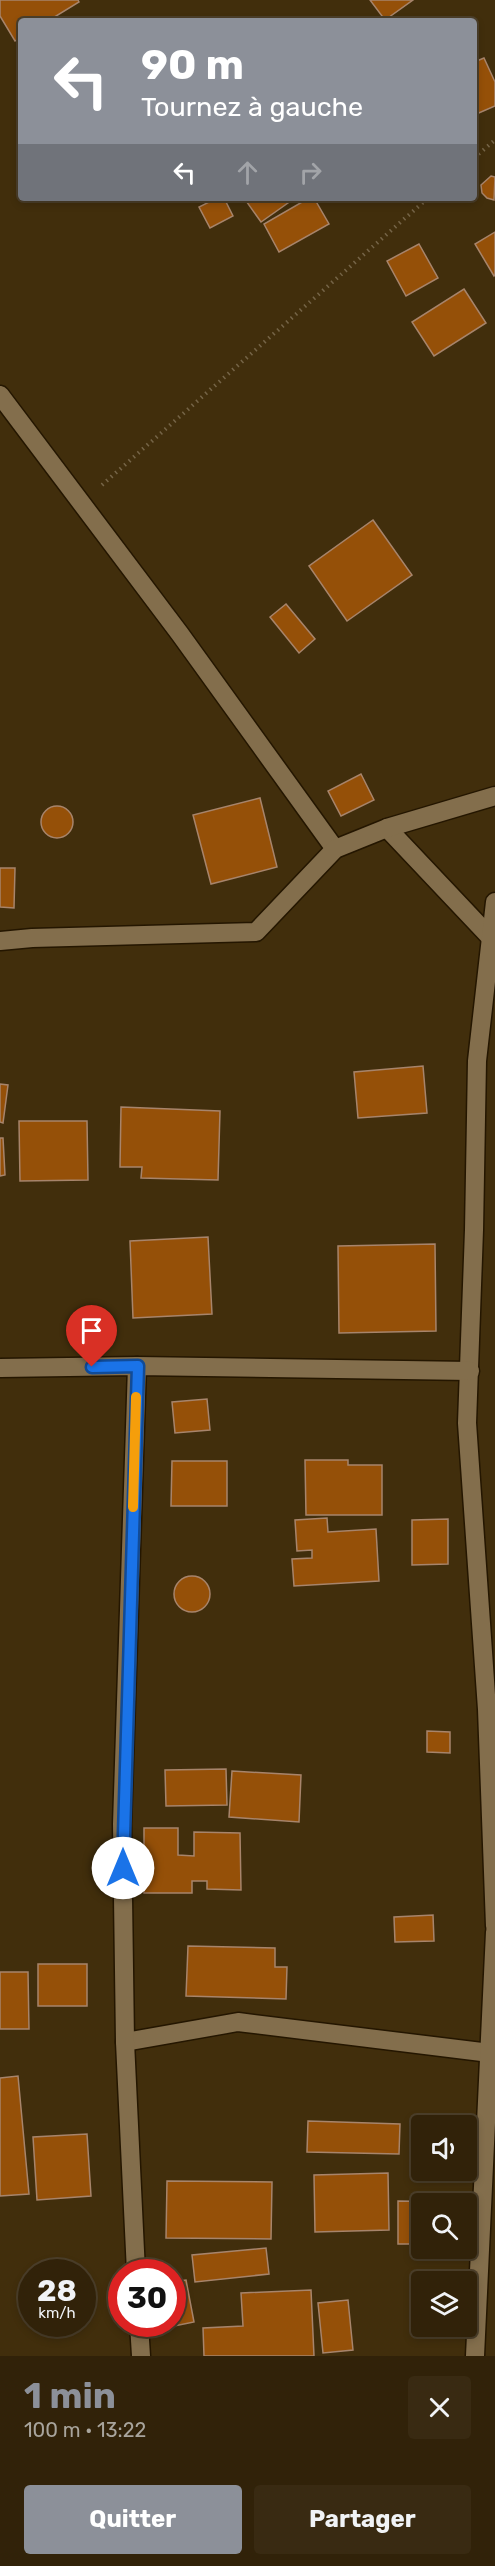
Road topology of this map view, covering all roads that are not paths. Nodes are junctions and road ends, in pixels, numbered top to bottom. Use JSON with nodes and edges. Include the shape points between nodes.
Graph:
{"nodes":[{"id":1,"x":0,"y":395,"type":"edge"},
{"id":2,"x":495,"y":796,"type":"edge"},
{"id":3,"x":387,"y":828,"type":"junction"},
{"id":4,"x":335,"y":849,"type":"junction"},
{"id":5,"x":495,"y":903,"type":"edge"},
{"id":6,"x":491,"y":938,"type":"junction"},
{"id":7,"x":0,"y":941,"type":"edge"},
{"id":8,"x":138,"y":1366,"type":"junction"},
{"id":9,"x":0,"y":1368,"type":"edge"},
{"id":10,"x":470,"y":1371,"type":"junction"},
{"id":11,"x":495,"y":1926,"type":"edge"},
{"id":12,"x":495,"y":1932,"type":"edge"},
{"id":13,"x":125,"y":2042,"type":"junction"},
{"id":14,"x":490,"y":2054,"type":"junction"},
{"id":15,"x":135,"y":2259,"type":"edge"},
{"id":16,"x":140,"y":2337,"type":"edge"},
{"id":17,"x":141,"y":2356,"type":"edge"},
{"id":18,"x":475,"y":2356,"type":"edge"}],
"edges":[{"from":1,"to":4,"type":"street"},
{"from":2,"to":3,"type":"street"},
{"from":3,"to":4,"type":"street"},
{"from":3,"to":6,"type":"street"},
{"from":4,"to":7,"type":"street","via":[[256,932]]},
{"from":5,"to":6,"type":"street"},
{"from":6,"to":10,"type":"street","via":[[477,1061]]},
{"from":8,"to":9,"type":"street"},
{"from":8,"to":10,"type":"street"},
{"from":8,"to":13,"type":"street","via":[[122,1824]]},
{"from":10,"to":11,"type":"street","via":[[467,1423],[487,1709]]},
{"from":12,"to":14,"type":"street"},
{"from":13,"to":14,"type":"street","via":[[238,2022]]},
{"from":13,"to":15,"type":"street"},
{"from":14,"to":18,"type":"street"},
{"from":16,"to":17,"type":"street"}]}
